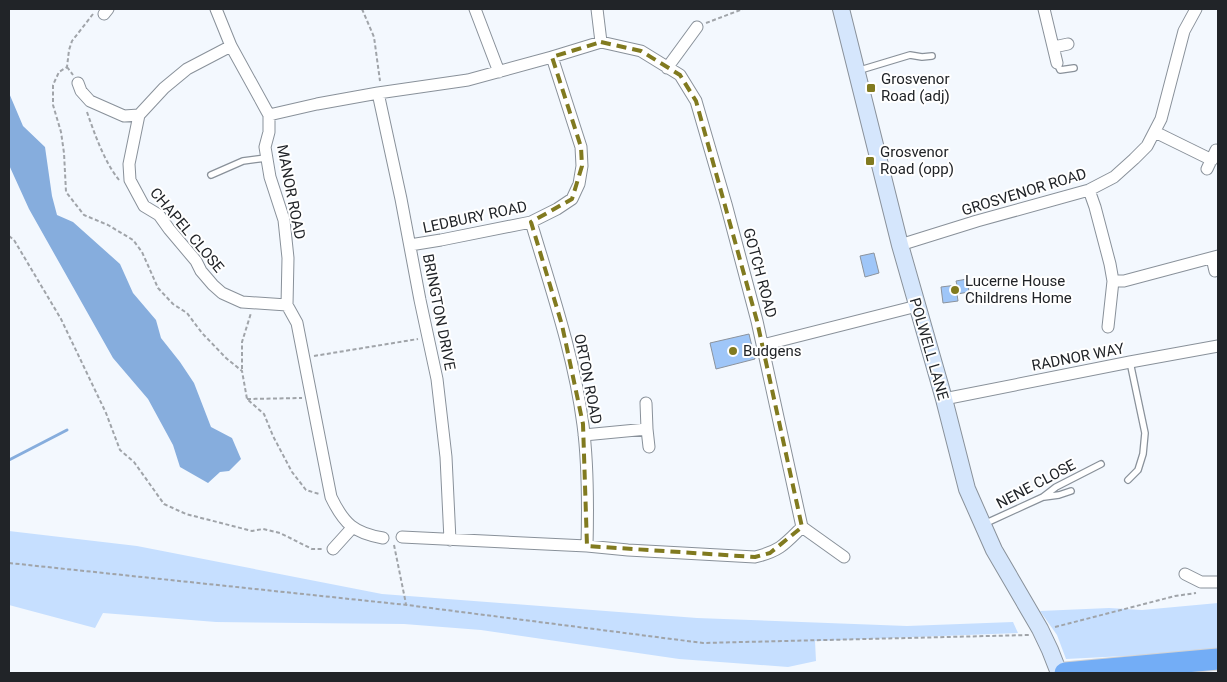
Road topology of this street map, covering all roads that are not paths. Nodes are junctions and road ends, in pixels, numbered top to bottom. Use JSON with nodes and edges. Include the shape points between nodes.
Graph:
{"nodes":[{"id":1,"x":216,"y":9,"type":"edge"},
{"id":2,"x":475,"y":9,"type":"edge"},
{"id":3,"x":597,"y":9,"type":"edge"},
{"id":4,"x":841,"y":9,"type":"edge"},
{"id":5,"x":1044,"y":9,"type":"edge"},
{"id":6,"x":1196,"y":9,"type":"edge"},
{"id":7,"x":696,"y":27,"type":"road end"},
{"id":8,"x":601,"y":42,"type":"junction"},
{"id":9,"x":1068,"y":44,"type":"dead end"},
{"id":10,"x":231,"y":46,"type":"junction"},
{"id":11,"x":1054,"y":47,"type":"junction"},
{"id":12,"x":932,"y":56,"type":"dead end"},
{"id":13,"x":552,"y":58,"type":"junction"},
{"id":14,"x":1057,"y":63,"type":"joint"},
{"id":15,"x":667,"y":68,"type":"junction"},
{"id":16,"x":1074,"y":68,"type":"dead end"},
{"id":17,"x":857,"y":71,"type":"junction"},
{"id":18,"x":499,"y":72,"type":"junction"},
{"id":19,"x":80,"y":87,"type":"road end"},
{"id":20,"x":378,"y":93,"type":"junction"},
{"id":21,"x":139,"y":115,"type":"junction"},
{"id":22,"x":269,"y":115,"type":"junction"},
{"id":23,"x":1155,"y":132,"type":"junction"},
{"id":24,"x":266,"y":158,"type":"junction"},
{"id":25,"x":1212,"y":160,"type":"dead end"},
{"id":26,"x":211,"y":175,"type":"dead end"},
{"id":27,"x":1089,"y":190,"type":"junction"},
{"id":28,"x":531,"y":222,"type":"junction"},
{"id":29,"x":410,"y":245,"type":"junction"},
{"id":30,"x":900,"y":245,"type":"junction"},
{"id":31,"x":1215,"y":257,"type":"edge"},
{"id":32,"x":1215,"y":271,"type":"dead end"},
{"id":33,"x":1113,"y":281,"type":"junction"},
{"id":34,"x":287,"y":305,"type":"junction"},
{"id":35,"x":917,"y":306,"type":"junction"},
{"id":36,"x":1108,"y":327,"type":"dead end"},
{"id":37,"x":762,"y":345,"type":"junction"},
{"id":38,"x":1218,"y":346,"type":"edge"},
{"id":39,"x":1130,"y":362,"type":"junction"},
{"id":40,"x":944,"y":399,"type":"junction"},
{"id":41,"x":646,"y":403,"type":"dead end"},
{"id":42,"x":647,"y":429,"type":"junction"},
{"id":43,"x":584,"y":435,"type":"junction"},
{"id":44,"x":650,"y":447,"type":"dead end"},
{"id":45,"x":1101,"y":464,"type":"dead end"},
{"id":46,"x":1128,"y":480,"type":"dead end"},
{"id":47,"x":1070,"y":491,"type":"dead end"},
{"id":48,"x":1043,"y":497,"type":"junction"},
{"id":49,"x":982,"y":525,"type":"junction"},
{"id":50,"x":802,"y":527,"type":"junction"},
{"id":51,"x":352,"y":528,"type":"junction"},
{"id":52,"x":450,"y":540,"type":"junction"},
{"id":53,"x":587,"y":546,"type":"junction"},
{"id":54,"x":333,"y":549,"type":"road end"},
{"id":55,"x":844,"y":557,"type":"dead end"},
{"id":56,"x":1185,"y":574,"type":"dead end"},
{"id":57,"x":1218,"y":582,"type":"edge"},
{"id":58,"x":1218,"y":660,"type":"edge"},
{"id":59,"x":1058,"y":673,"type":"edge"},
{"id":60,"x":1065,"y":673,"type":"edge"}],
"edges":[{"from":1,"to":10,"type":"street"},
{"from":2,"to":18,"type":"street"},
{"from":3,"to":8,"type":"street"},
{"from":4,"to":17,"type":"street","name":"POLWELL LANE"},
{"from":5,"to":11,"type":"street"},
{"from":6,"to":23,"type":"street","name":"GROSVENOR ROAD","via":[[1184,32]]},
{"from":7,"to":15,"type":"street"},
{"from":8,"to":13,"type":"street"},
{"from":8,"to":15,"type":"street","name":"GOTCH ROAD","via":[[641,51]]},
{"from":9,"to":11,"type":"street"},
{"from":10,"to":21,"type":"street","via":[[188,69],[164,88]]},
{"from":10,"to":22,"type":"street"},
{"from":11,"to":14,"type":"street"},
{"from":12,"to":17,"type":"lane","via":[[910,55]]},
{"from":13,"to":18,"type":"street"},
{"from":13,"to":28,"type":"street","name":"LEDBURY ROAD","via":[[581,147],[582,166],[572,199]]},
{"from":14,"to":16,"type":"lane","via":[[1060,70]]},
{"from":15,"to":37,"type":"street","name":"GOTCH ROAD","via":[[680,75],[696,101]]},
{"from":17,"to":30,"type":"street","name":"POLWELL LANE"},
{"from":18,"to":20,"type":"street","via":[[468,80]]},
{"from":19,"to":21,"type":"street","via":[[90,101],[124,116]]},
{"from":20,"to":22,"type":"street"},
{"from":20,"to":29,"type":"street","name":"BRINGTON DRIVE"},
{"from":21,"to":34,"type":"street","name":"CHAPEL CLOSE","via":[[129,164],[130,180],[144,206],[159,215],[201,271],[222,293],[242,302]]},
{"from":22,"to":24,"type":"street","name":"MANOR ROAD"},
{"from":23,"to":25,"type":"street"},
{"from":23,"to":27,"type":"street","name":"GROSVENOR ROAD","via":[[1147,146],[1114,177]]},
{"from":24,"to":26,"type":"lane","via":[[243,161]]},
{"from":24,"to":34,"type":"street","name":"MANOR ROAD","via":[[284,220],[288,258]]},
{"from":27,"to":30,"type":"street","name":"GROSVENOR ROAD"},
{"from":27,"to":33,"type":"street"},
{"from":28,"to":29,"type":"street","name":"LEDBURY ROAD"},
{"from":28,"to":43,"type":"street","name":"ORTON ROAD","via":[[562,325]]},
{"from":29,"to":52,"type":"street","name":"BRINGTON DRIVE","via":[[437,379],[446,457]]},
{"from":30,"to":35,"type":"street","name":"POLWELL LANE"},
{"from":31,"to":32,"type":"street"},
{"from":31,"to":33,"type":"street","via":[[1124,281]]},
{"from":33,"to":36,"type":"street"},
{"from":34,"to":51,"type":"street","name":"MANOR ROAD","via":[[297,323],[331,497]]},
{"from":35,"to":37,"type":"street"},
{"from":35,"to":40,"type":"street","name":"POLWELL LANE"},
{"from":37,"to":50,"type":"street","name":"GOTCH ROAD"},
{"from":38,"to":39,"type":"street","name":"RADNOR WAY"},
{"from":39,"to":40,"type":"street","name":"RADNOR WAY"},
{"from":39,"to":46,"type":"lane","via":[[1144,433],[1138,470]]},
{"from":40,"to":49,"type":"street","name":"POLWELL LANE","via":[[967,489]]},
{"from":41,"to":42,"type":"street"},
{"from":42,"to":43,"type":"street"},
{"from":42,"to":44,"type":"street"},
{"from":43,"to":53,"type":"street","name":"ORTON ROAD"},
{"from":45,"to":48,"type":"lane","name":"NENE CLOSE"},
{"from":47,"to":48,"type":"lane"},
{"from":48,"to":49,"type":"lane","name":"NENE CLOSE"},
{"from":49,"to":59,"type":"street","name":"POLWELL LANE","via":[[1050,650]]},
{"from":50,"to":53,"type":"street","via":[[782,546],[756,556]]},
{"from":50,"to":55,"type":"street"},
{"from":51,"to":52,"type":"street","via":[[369,536],[393,539]]},
{"from":51,"to":54,"type":"street"},
{"from":52,"to":53,"type":"street"},
{"from":56,"to":57,"type":"street","via":[[1201,582]]},
{"from":58,"to":60,"type":"highway"}]}
